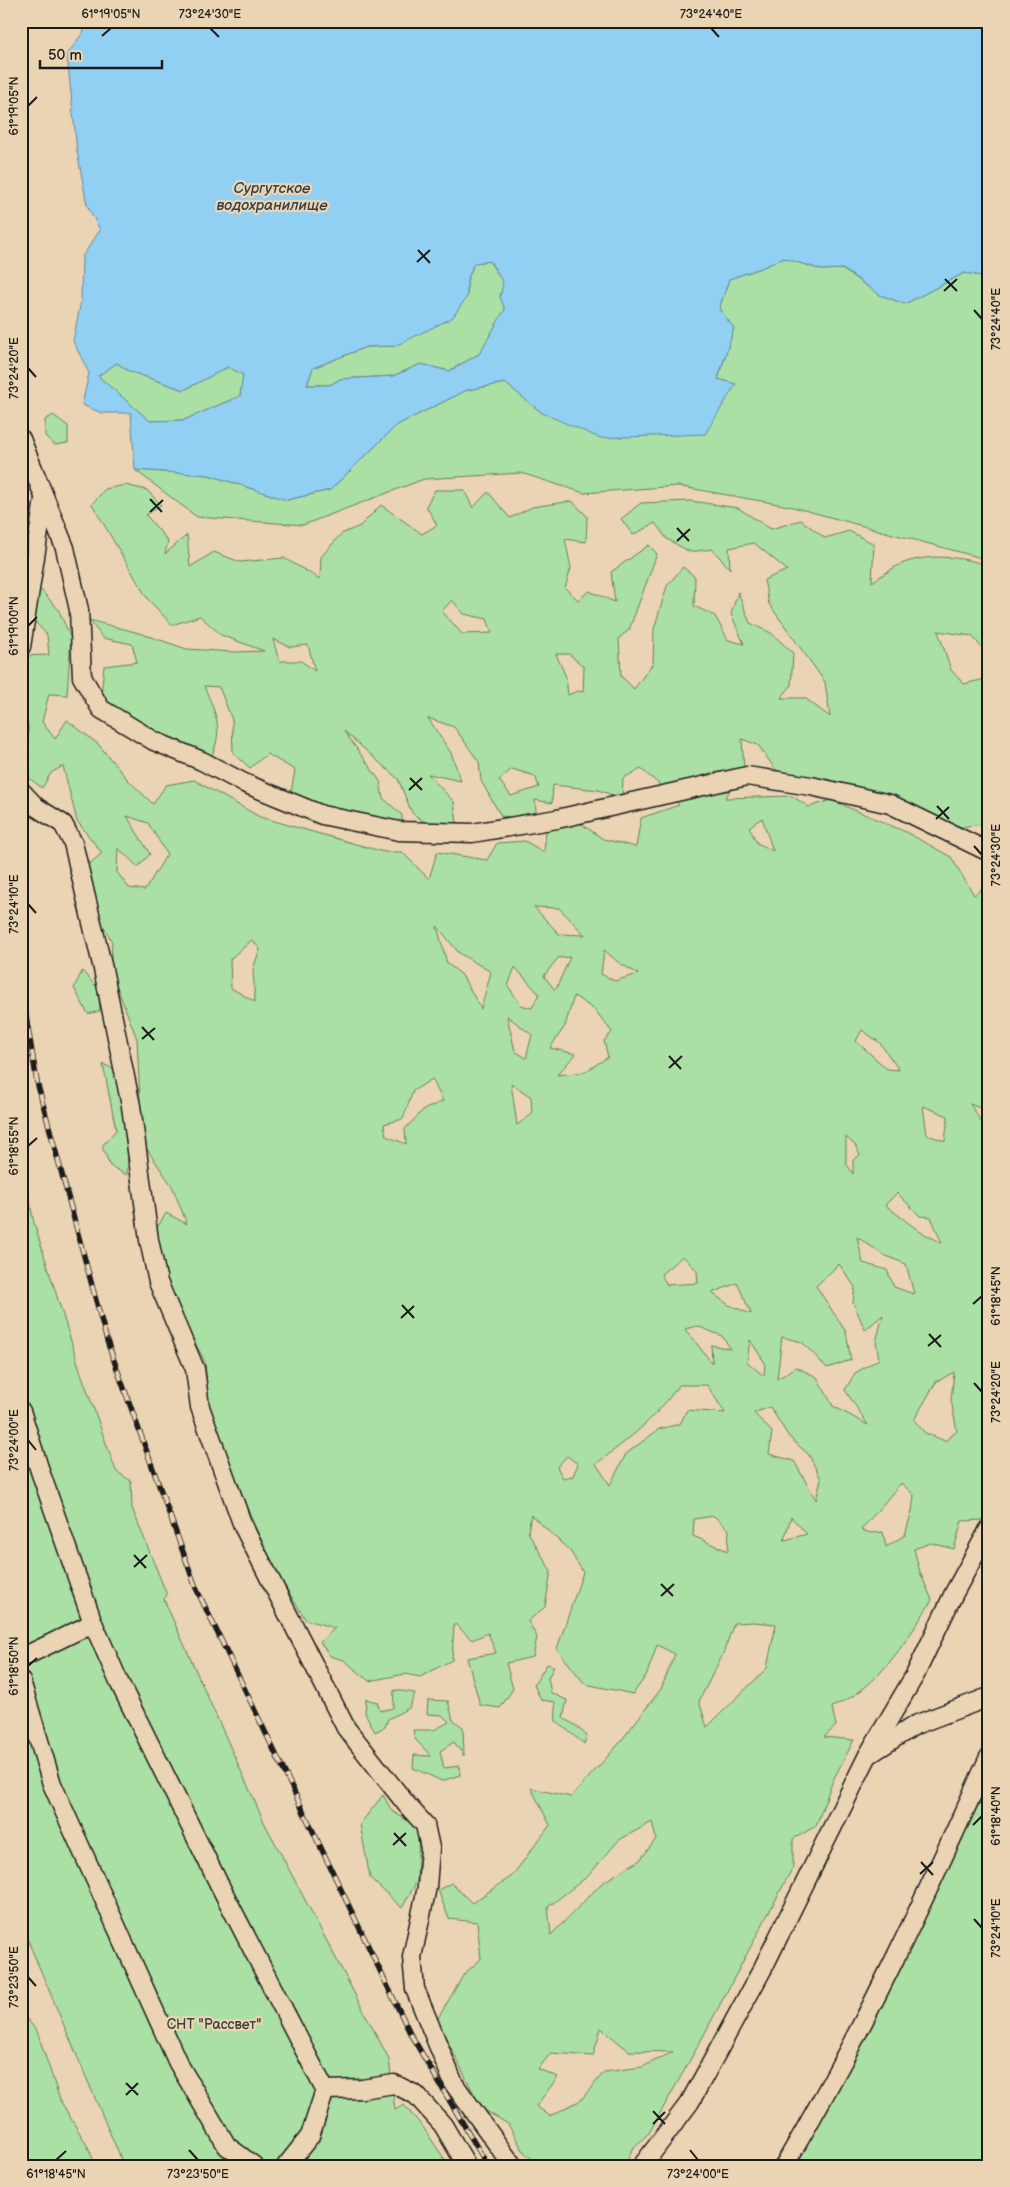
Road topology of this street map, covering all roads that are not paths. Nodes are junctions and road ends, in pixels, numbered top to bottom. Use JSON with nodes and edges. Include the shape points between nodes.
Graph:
{"nodes":[{"id":1,"x":21,"y":439,"type":"edge"},
{"id":2,"x":44,"y":499,"type":"junction"},
{"id":3,"x":21,"y":647,"type":"edge"},
{"id":4,"x":21,"y":791,"type":"edge"},
{"id":5,"x":989,"y":852,"type":"edge"},
{"id":6,"x":21,"y":1411,"type":"edge"},
{"id":7,"x":989,"y":1529,"type":"edge"},
{"id":8,"x":93,"y":1623,"type":"junction"},
{"id":9,"x":21,"y":1658,"type":"edge"},
{"id":10,"x":21,"y":1681,"type":"edge"},
{"id":11,"x":989,"y":1698,"type":"edge"},
{"id":12,"x":868,"y":1755,"type":"junction"},
{"id":13,"x":989,"y":1757,"type":"edge"},
{"id":14,"x":325,"y":2090,"type":"junction"},
{"id":15,"x":254,"y":2166,"type":"edge"},
{"id":16,"x":286,"y":2166,"type":"edge"},
{"id":17,"x":467,"y":2166,"type":"edge"},
{"id":18,"x":513,"y":2166,"type":"edge"},
{"id":19,"x":642,"y":2166,"type":"edge"},
{"id":20,"x":784,"y":2166,"type":"edge"}],
"edges":[{"from":1,"to":2,"type":"street"},
{"from":2,"to":3,"type":"street"},
{"from":2,"to":5,"type":"street","via":[[65,548],[80,610],[82,677],[101,709],[154,741],[322,815],[399,831],[472,833],[557,819],[747,776],[890,804]]},
{"from":4,"to":18,"type":"street","via":[[36,807],[63,824],[73,843],[131,1106],[149,1240],[158,1282],[195,1369],[200,1408],[243,1526],[346,1728],[425,1825],[430,1848],[428,1887],[412,1957],[415,1989],[454,2084]]},
{"from":6,"to":8,"type":"street"},
{"from":7,"to":12,"type":"street","via":[[915,1675]]},
{"from":8,"to":9,"type":"street"},
{"from":8,"to":14,"type":"street","via":[[145,1735]]},
{"from":10,"to":15,"type":"street","via":[[52,1784],[178,2062],[227,2146]]},
{"from":11,"to":12,"type":"street","via":[[916,1725]]},
{"from":12,"to":19,"type":"street","via":[[763,1968],[690,2102]]},
{"from":13,"to":20,"type":"street","via":[[915,1920],[827,2094]]},
{"from":14,"to":16,"type":"street","via":[[310,2136]]},
{"from":14,"to":17,"type":"street","via":[[394,2084],[416,2095],[443,2125]]}]}
